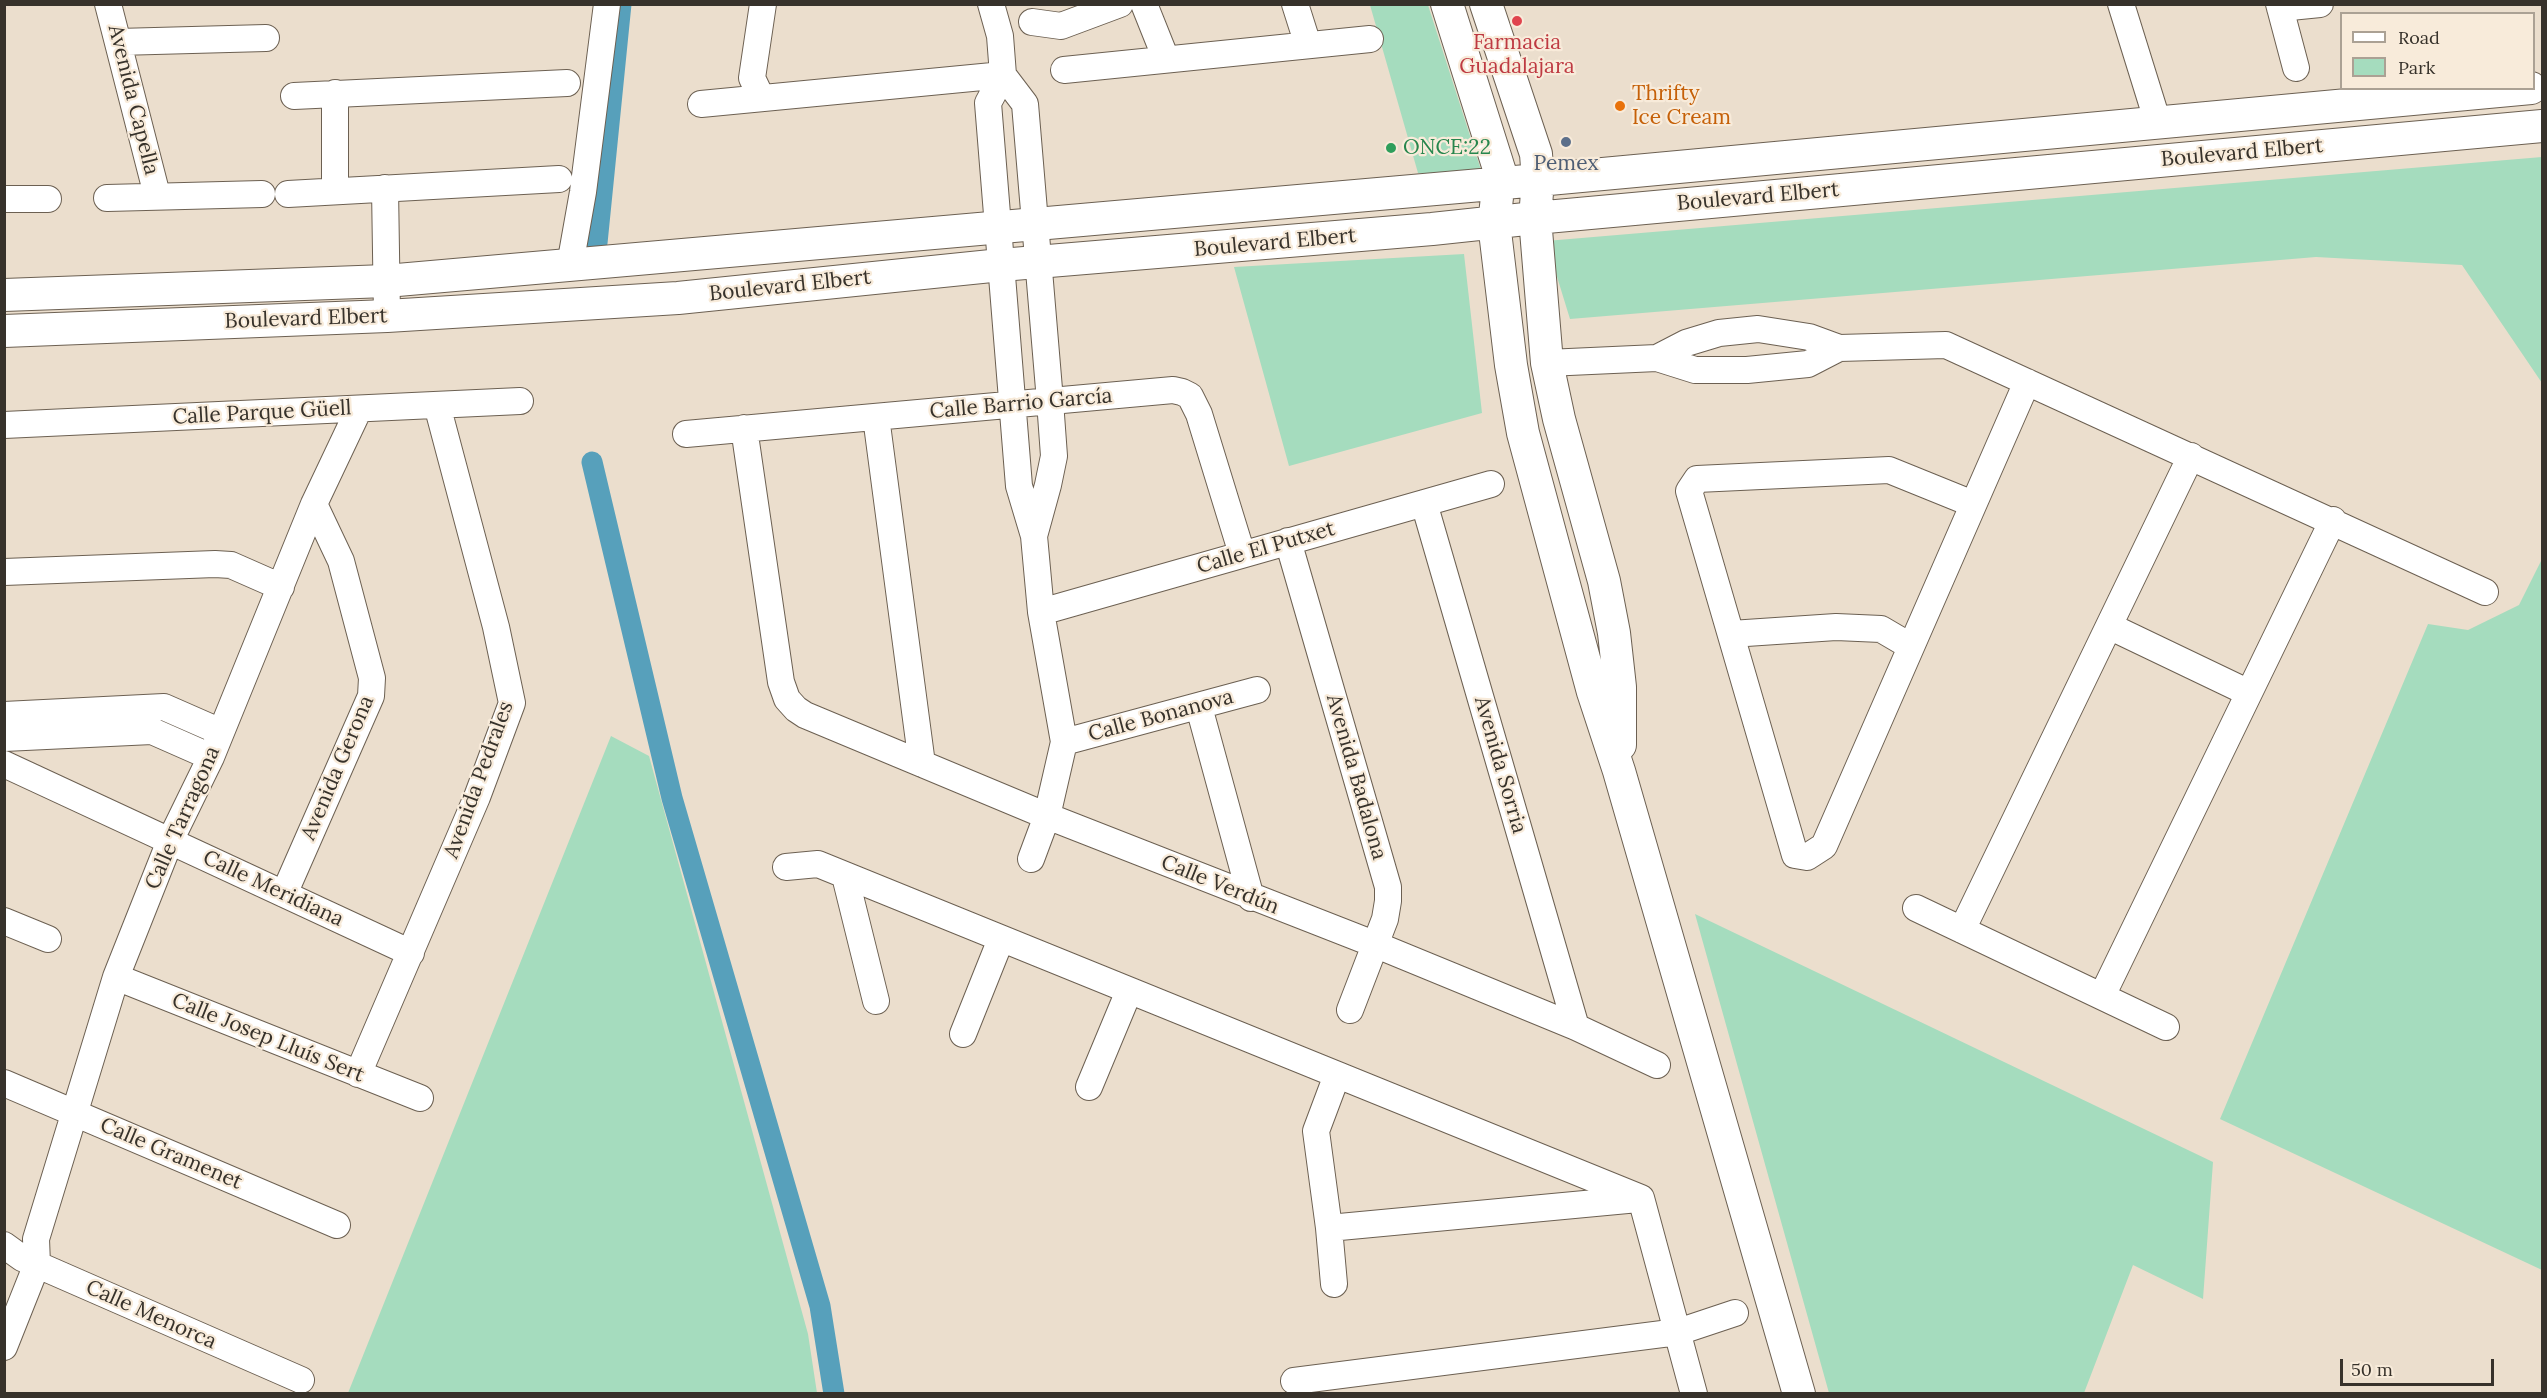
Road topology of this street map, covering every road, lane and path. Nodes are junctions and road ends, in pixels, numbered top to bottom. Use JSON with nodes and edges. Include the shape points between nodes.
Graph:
{"nodes":[{"id":1,"x":108,"y":4,"type":"edge"},
{"id":2,"x":608,"y":4,"type":"edge"},
{"id":3,"x":763,"y":4,"type":"edge"},
{"id":4,"x":991,"y":4,"type":"edge"},
{"id":5,"x":1120,"y":4,"type":"edge"},
{"id":6,"x":1144,"y":4,"type":"edge"},
{"id":7,"x":1296,"y":4,"type":"edge"},
{"id":8,"x":1447,"y":4,"type":"edge"},
{"id":9,"x":1486,"y":4,"type":"edge"},
{"id":10,"x":2121,"y":4,"type":"edge"},
{"id":11,"x":2320,"y":4,"type":"edge"},
{"id":12,"x":2280,"y":6,"type":"edge"},
{"id":13,"x":1039,"y":13,"type":"edge"},
{"id":14,"x":1000,"y":36,"type":"junction"},
{"id":15,"x":266,"y":38,"type":"dead end"},
{"id":16,"x":1370,"y":39,"type":"dead end"},
{"id":17,"x":118,"y":42,"type":"junction"},
{"id":18,"x":1308,"y":45,"type":"junction"},
{"id":19,"x":1166,"y":60,"type":"junction"},
{"id":20,"x":2296,"y":68,"type":"dead end"},
{"id":21,"x":1064,"y":69,"type":"dead end"},
{"id":22,"x":1003,"y":75,"type":"junction"},
{"id":23,"x":567,"y":83,"type":"dead end"},
{"id":24,"x":2511,"y":90,"type":"edge"},
{"id":25,"x":335,"y":93,"type":"junction"},
{"id":26,"x":294,"y":96,"type":"dead end"},
{"id":27,"x":761,"y":97,"type":"junction"},
{"id":28,"x":701,"y":104,"type":"dead end"},
{"id":29,"x":2158,"y":123,"type":"junction"},
{"id":30,"x":2542,"y":126,"type":"edge"},
{"id":31,"x":2159,"y":161,"type":"junction"},
{"id":32,"x":559,"y":179,"type":"dead end"},
{"id":33,"x":1538,"y":180,"type":"junction"},
{"id":34,"x":1499,"y":182,"type":"junction"},
{"id":35,"x":385,"y":188,"type":"junction"},
{"id":36,"x":335,"y":191,"type":"junction"},
{"id":37,"x":262,"y":194,"type":"dead end"},
{"id":38,"x":288,"y":194,"type":"dead end"},
{"id":39,"x":157,"y":195,"type":"junction"},
{"id":40,"x":107,"y":198,"type":"dead end"},
{"id":41,"x":4,"y":199,"type":"edge"},
{"id":42,"x":48,"y":199,"type":"dead end"},
{"id":43,"x":1535,"y":218,"type":"junction"},
{"id":44,"x":1035,"y":223,"type":"junction"},
{"id":45,"x":1494,"y":223,"type":"junction"},
{"id":46,"x":998,"y":227,"type":"junction"},
{"id":47,"x":1038,"y":262,"type":"junction"},
{"id":48,"x":570,"y":265,"type":"junction"},
{"id":49,"x":1001,"y":265,"type":"junction"},
{"id":50,"x":386,"y":281,"type":"junction"},
{"id":51,"x":4,"y":295,"type":"edge"},
{"id":52,"x":387,"y":316,"type":"junction"},
{"id":53,"x":4,"y":331,"type":"edge"},
{"id":54,"x":1839,"y":348,"type":"junction"},
{"id":55,"x":1657,"y":358,"type":"junction"},
{"id":56,"x":1547,"y":363,"type":"junction"},
{"id":57,"x":2027,"y":382,"type":"junction"},
{"id":58,"x":520,"y":401,"type":"dead end"},
{"id":59,"x":1050,"y":401,"type":"junction"},
{"id":60,"x":1012,"y":404,"type":"junction"},
{"id":61,"x":437,"y":405,"type":"junction"},
{"id":62,"x":359,"y":409,"type":"junction"},
{"id":63,"x":876,"y":417,"type":"junction"},
{"id":64,"x":4,"y":425,"type":"edge"},
{"id":65,"x":744,"y":428,"type":"junction"},
{"id":66,"x":686,"y":434,"type":"dead end"},
{"id":67,"x":2191,"y":456,"type":"junction"},
{"id":68,"x":1491,"y":484,"type":"dead end"},
{"id":69,"x":1424,"y":503,"type":"junction"},
{"id":70,"x":314,"y":504,"type":"junction"},
{"id":71,"x":1972,"y":504,"type":"junction"},
{"id":72,"x":2332,"y":520,"type":"junction"},
{"id":73,"x":1034,"y":536,"type":"junction"},
{"id":74,"x":1288,"y":542,"type":"junction"},
{"id":75,"x":1242,"y":554,"type":"junction"},
{"id":76,"x":4,"y":572,"type":"edge"},
{"id":77,"x":281,"y":587,"type":"junction"},
{"id":78,"x":2485,"y":592,"type":"dead end"},
{"id":79,"x":1041,"y":612,"type":"junction"},
{"id":80,"x":2109,"y":626,"type":"junction"},
{"id":81,"x":1731,"y":634,"type":"junction"},
{"id":82,"x":1911,"y":646,"type":"junction"},
{"id":83,"x":1257,"y":690,"type":"dead end"},
{"id":84,"x":1607,"y":690,"type":"junction"},
{"id":85,"x":2249,"y":693,"type":"junction"},
{"id":86,"x":1199,"y":707,"type":"junction"},
{"id":87,"x":4,"y":715,"type":"edge"},
{"id":88,"x":53,"y":723,"type":"junction"},
{"id":89,"x":221,"y":732,"type":"junction"},
{"id":90,"x":4,"y":738,"type":"edge"},
{"id":91,"x":1064,"y":742,"type":"junction"},
{"id":92,"x":211,"y":758,"type":"junction"},
{"id":93,"x":4,"y":764,"type":"edge"},
{"id":94,"x":922,"y":764,"type":"junction"},
{"id":95,"x":1047,"y":816,"type":"junction"},
{"id":96,"x":170,"y":841,"type":"junction"},
{"id":97,"x":1031,"y":860,"type":"dead end"},
{"id":98,"x":786,"y":867,"type":"dead end"},
{"id":99,"x":845,"y":876,"type":"junction"},
{"id":100,"x":284,"y":894,"type":"junction"},
{"id":101,"x":1251,"y":898,"type":"junction"},
{"id":102,"x":1916,"y":908,"type":"dead end"},
{"id":103,"x":4,"y":921,"type":"edge"},
{"id":104,"x":1962,"y":930,"type":"junction"},
{"id":105,"x":48,"y":939,"type":"dead end"},
{"id":106,"x":1000,"y":939,"type":"junction"},
{"id":107,"x":1374,"y":944,"type":"junction"},
{"id":108,"x":411,"y":953,"type":"junction"},
{"id":109,"x":116,"y":977,"type":"junction"},
{"id":110,"x":1129,"y":992,"type":"junction"},
{"id":111,"x":2102,"y":996,"type":"junction"},
{"id":112,"x":876,"y":1001,"type":"dead end"},
{"id":113,"x":1350,"y":1010,"type":"dead end"},
{"id":114,"x":1576,"y":1027,"type":"junction"},
{"id":115,"x":2166,"y":1027,"type":"dead end"},
{"id":116,"x":963,"y":1034,"type":"dead end"},
{"id":117,"x":1657,"y":1065,"type":"dead end"},
{"id":118,"x":358,"y":1074,"type":"junction"},
{"id":119,"x":1337,"y":1075,"type":"junction"},
{"id":120,"x":4,"y":1083,"type":"edge"},
{"id":121,"x":1089,"y":1087,"type":"dead end"},
{"id":122,"x":420,"y":1098,"type":"dead end"},
{"id":123,"x":73,"y":1113,"type":"junction"},
{"id":124,"x":1641,"y":1198,"type":"junction"},
{"id":125,"x":337,"y":1225,"type":"dead end"},
{"id":126,"x":1329,"y":1228,"type":"junction"},
{"id":127,"x":25,"y":1251,"type":"edge"},
{"id":128,"x":1334,"y":1284,"type":"dead end"},
{"id":129,"x":4,"y":1303,"type":"edge"},
{"id":130,"x":1735,"y":1312,"type":"dead end"},
{"id":131,"x":1678,"y":1332,"type":"junction"},
{"id":132,"x":4,"y":1347,"type":"edge"},
{"id":133,"x":301,"y":1380,"type":"dead end"},
{"id":134,"x":1294,"y":1381,"type":"dead end"},
{"id":135,"x":1351,"y":1384,"type":"edge"},
{"id":136,"x":1694,"y":1394,"type":"edge"},
{"id":137,"x":1799,"y":1394,"type":"edge"}],
"edges":[{"from":1,"to":17,"type":"street","name":"Avenida Capella"},
{"from":2,"to":48,"type":"street"},
{"from":3,"to":27,"type":"street","via":[[752,78]]},
{"from":4,"to":14,"type":"street"},
{"from":5,"to":13,"type":"street","via":[[1061,26]]},
{"from":6,"to":19,"type":"street"},
{"from":7,"to":18,"type":"street"},
{"from":8,"to":34,"type":"street","via":[[1497,156]]},
{"from":9,"to":33,"type":"street","via":[[1536,154]]},
{"from":10,"to":29,"type":"street"},
{"from":11,"to":12,"type":"street"},
{"from":12,"to":20,"type":"street"},
{"from":13,"to":14,"type":"street"},
{"from":14,"to":22,"type":"street"},
{"from":15,"to":17,"type":"street"},
{"from":16,"to":18,"type":"street"},
{"from":17,"to":39,"type":"street","name":"Avenida Capella"},
{"from":18,"to":19,"type":"street"},
{"from":19,"to":21,"type":"street"},
{"from":22,"to":27,"type":"street"},
{"from":22,"to":44,"type":"street","via":[[1025,104]]},
{"from":22,"to":46,"type":"street","via":[[988,103]]},
{"from":23,"to":25,"type":"street"},
{"from":24,"to":29,"type":"street","name":"Boulevard Elbert"},
{"from":25,"to":26,"type":"street"},
{"from":25,"to":36,"type":"street"},
{"from":27,"to":28,"type":"street"},
{"from":29,"to":31,"type":"street"},
{"from":29,"to":33,"type":"street","name":"Boulevard Elbert"},
{"from":30,"to":31,"type":"street","name":"Boulevard Elbert"},
{"from":31,"to":43,"type":"street","name":"Boulevard Elbert"},
{"from":32,"to":35,"type":"street"},
{"from":33,"to":34,"type":"street","name":"Boulevard Elbert"},
{"from":33,"to":43,"type":"street"},
{"from":34,"to":44,"type":"street","name":"Boulevard Elbert"},
{"from":34,"to":45,"type":"street"},
{"from":35,"to":36,"type":"street"},
{"from":35,"to":50,"type":"street"},
{"from":36,"to":38,"type":"street"},
{"from":37,"to":39,"type":"street"},
{"from":39,"to":40,"type":"street"},
{"from":41,"to":42,"type":"street"},
{"from":43,"to":45,"type":"street","name":"Boulevard Elbert"},
{"from":43,"to":56,"type":"street"},
{"from":44,"to":46,"type":"street","name":"Boulevard Elbert"},
{"from":44,"to":47,"type":"street"},
{"from":45,"to":47,"type":"street","name":"Boulevard Elbert"},
{"from":45,"to":84,"type":"street","via":[[1523,433]]},
{"from":46,"to":48,"type":"street","name":"Boulevard Elbert"},
{"from":46,"to":49,"type":"street"},
{"from":47,"to":49,"type":"street","name":"Boulevard Elbert"},
{"from":47,"to":59,"type":"street"},
{"from":48,"to":50,"type":"street","name":"Boulevard Elbert"},
{"from":49,"to":52,"type":"street","name":"Boulevard Elbert","via":[[678,297]]},
{"from":49,"to":60,"type":"street"},
{"from":50,"to":51,"type":"street","name":"Boulevard Elbert"},
{"from":50,"to":52,"type":"street"},
{"from":52,"to":53,"type":"street","name":"Boulevard Elbert"},
{"from":54,"to":55,"type":"street","via":[[1808,364],[1747,370],[1695,370]]},
{"from":54,"to":55,"type":"street","via":[[1809,337],[1758,329],[1719,333],[1686,343]]},
{"from":54,"to":57,"type":"street","via":[[1946,345]]},
{"from":55,"to":56,"type":"street"},
{"from":56,"to":84,"type":"street","via":[[1614,633]]},
{"from":57,"to":67,"type":"street"},
{"from":57,"to":71,"type":"street"},
{"from":58,"to":61,"type":"street","name":"Calle Parque Güell"},
{"from":59,"to":60,"type":"street","name":"Calle Barrio García"},
{"from":59,"to":73,"type":"street","via":[[1054,456]]},
{"from":59,"to":75,"type":"street","name":"Calle Barrio García","via":[[1173,390],[1190,396]]},
{"from":60,"to":63,"type":"street","name":"Calle Barrio García"},
{"from":60,"to":73,"type":"street","via":[[1019,486]]},
{"from":61,"to":62,"type":"street","name":"Calle Parque Güell"},
{"from":61,"to":108,"type":"street","name":"Avenida Pedrales","via":[[496,627],[512,703]]},
{"from":62,"to":64,"type":"street","name":"Calle Parque Güell"},
{"from":62,"to":70,"type":"street","name":"Calle Tarragona"},
{"from":63,"to":65,"type":"street","name":"Calle Barrio García"},
{"from":63,"to":94,"type":"street"},
{"from":65,"to":66,"type":"street","name":"Calle Barrio García"},
{"from":65,"to":94,"type":"street","name":"Calle Verdún","via":[[781,682],[787,699],[806,715]]},
{"from":67,"to":72,"type":"street"},
{"from":67,"to":80,"type":"street"},
{"from":68,"to":69,"type":"street","name":"Calle El Putxet"},
{"from":69,"to":74,"type":"street","name":"Calle El Putxet"},
{"from":69,"to":114,"type":"street","name":"Avenida Sorria"},
{"from":70,"to":77,"type":"street","name":"Calle Tarragona"},
{"from":70,"to":100,"type":"street","name":"Avenida Gerona","via":[[341,561],[372,678],[371,696]]},
{"from":71,"to":81,"type":"street","via":[[1889,470],[1696,479],[1689,491]]},
{"from":71,"to":82,"type":"street"},
{"from":72,"to":78,"type":"street"},
{"from":72,"to":85,"type":"street"},
{"from":73,"to":79,"type":"street"},
{"from":74,"to":75,"type":"street","name":"Calle El Putxet"},
{"from":74,"to":107,"type":"street","name":"Avenida Badalona","via":[[1388,887],[1385,919]]},
{"from":75,"to":79,"type":"street","name":"Calle El Putxet"},
{"from":76,"to":77,"type":"street","via":[[215,564],[231,565]]},
{"from":77,"to":89,"type":"street","name":"Calle Tarragona"},
{"from":79,"to":91,"type":"street"},
{"from":80,"to":85,"type":"street"},
{"from":80,"to":104,"type":"street"},
{"from":81,"to":82,"type":"street","via":[[1836,627],[1881,629]]},
{"from":81,"to":82,"type":"street","via":[[1795,855],[1807,857],[1824,846]]},
{"from":83,"to":86,"type":"street","name":"Calle Bonanova"},
{"from":84,"to":137,"type":"street","via":[[1619,771]]},
{"from":85,"to":111,"type":"street"},
{"from":86,"to":91,"type":"street","name":"Calle Bonanova"},
{"from":86,"to":101,"type":"street"},
{"from":87,"to":88,"type":"street"},
{"from":88,"to":89,"type":"street","via":[[164,707]]},
{"from":88,"to":90,"type":"street"},
{"from":88,"to":92,"type":"street","via":[[152,731]]},
{"from":89,"to":92,"type":"street","name":"Calle Tarragona"},
{"from":91,"to":95,"type":"street"},
{"from":92,"to":96,"type":"street","name":"Calle Tarragona"},
{"from":93,"to":96,"type":"street","name":"Calle Meridiana"},
{"from":94,"to":95,"type":"street","name":"Calle Verdún"},
{"from":95,"to":97,"type":"street"},
{"from":95,"to":101,"type":"street","name":"Calle Verdún"},
{"from":96,"to":100,"type":"street","name":"Calle Meridiana"},
{"from":96,"to":109,"type":"street","name":"Calle Tarragona"},
{"from":98,"to":99,"type":"street","via":[[818,864]]},
{"from":99,"to":106,"type":"street"},
{"from":99,"to":112,"type":"street"},
{"from":100,"to":108,"type":"street","name":"Calle Meridiana"},
{"from":101,"to":107,"type":"street","name":"Calle Verdún"},
{"from":102,"to":104,"type":"street"},
{"from":103,"to":105,"type":"street"},
{"from":104,"to":111,"type":"street"},
{"from":106,"to":110,"type":"street"},
{"from":106,"to":116,"type":"street"},
{"from":107,"to":113,"type":"street","name":"Avenida Badalona"},
{"from":107,"to":114,"type":"street","name":"Calle Verdún"},
{"from":108,"to":118,"type":"street","name":"Avenida Pedrales"},
{"from":109,"to":118,"type":"street","name":"Calle Josep Lluís Sert"},
{"from":109,"to":123,"type":"street","name":"Calle Tarragona"},
{"from":110,"to":119,"type":"street"},
{"from":110,"to":121,"type":"street"},
{"from":111,"to":115,"type":"street"},
{"from":114,"to":117,"type":"street","name":"Calle Verdún"},
{"from":118,"to":122,"type":"street","name":"Calle Josep Lluís Sert"},
{"from":119,"to":124,"type":"street"},
{"from":119,"to":126,"type":"street","via":[[1316,1131]]},
{"from":120,"to":123,"type":"street","name":"Calle Gramenet"},
{"from":123,"to":125,"type":"street","name":"Calle Gramenet"},
{"from":123,"to":127,"type":"street","name":"Calle Tarragona"},
{"from":124,"to":126,"type":"street"},
{"from":124,"to":131,"type":"street"},
{"from":126,"to":128,"type":"street"},
{"from":127,"to":129,"type":"street","name":"Calle Tarragona"},
{"from":127,"to":132,"type":"street","name":"Calle Tarragona"},
{"from":127,"to":133,"type":"street","name":"Calle Menorca"},
{"from":130,"to":131,"type":"street"},
{"from":131,"to":135,"type":"street"},
{"from":131,"to":136,"type":"street"},
{"from":134,"to":135,"type":"street"}]}
